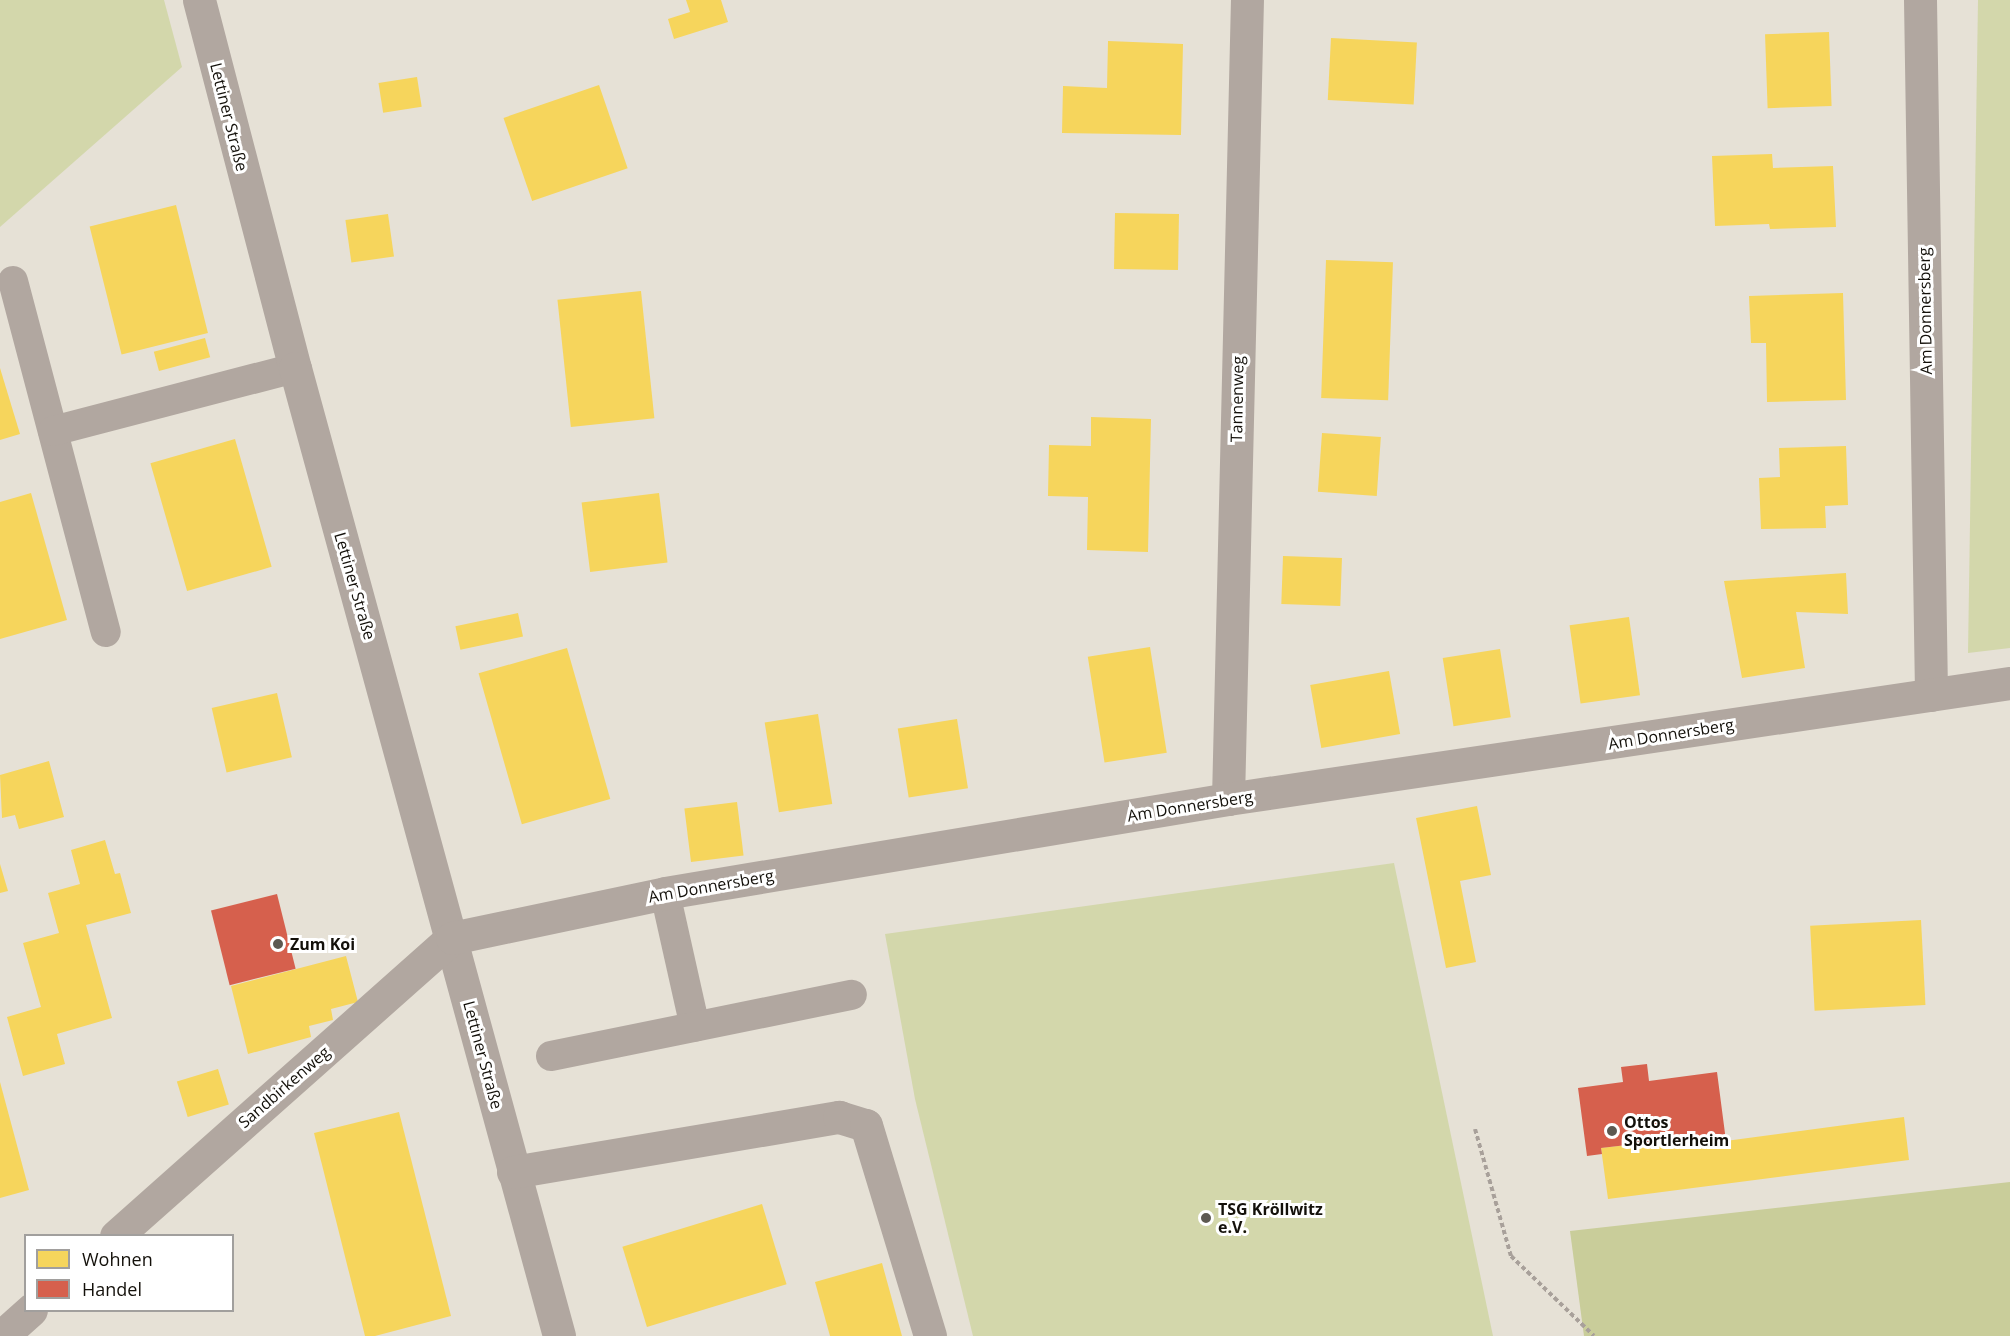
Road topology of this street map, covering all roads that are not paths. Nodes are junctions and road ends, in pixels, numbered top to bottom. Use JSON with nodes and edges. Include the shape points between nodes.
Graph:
{"nodes":[{"id":1,"x":199,"y":0,"type":"edge"},
{"id":2,"x":1247,"y":0,"type":"edge"},
{"id":3,"x":1920,"y":0,"type":"edge"},
{"id":4,"x":14,"y":281,"type":"dead end"},
{"id":5,"x":295,"y":368,"type":"junction"},
{"id":6,"x":53,"y":431,"type":"junction"},
{"id":7,"x":106,"y":632,"type":"dead end"},
{"id":8,"x":2010,"y":683,"type":"edge"},
{"id":9,"x":1931,"y":695,"type":"junction"},
{"id":10,"x":1228,"y":799,"type":"junction"},
{"id":11,"x":665,"y":893,"type":"junction"},
{"id":12,"x":452,"y":939,"type":"junction"},
{"id":13,"x":852,"y":995,"type":"dead end"},
{"id":14,"x":695,"y":1027,"type":"junction"},
{"id":15,"x":551,"y":1056,"type":"dead end"},
{"id":16,"x":513,"y":1172,"type":"junction"},
{"id":17,"x":118,"y":1234,"type":"edge"},
{"id":18,"x":30,"y":1312,"type":"edge"},
{"id":19,"x":2,"y":1336,"type":"edge"},
{"id":20,"x":559,"y":1336,"type":"edge"},
{"id":21,"x":930,"y":1336,"type":"edge"}],
"edges":[{"from":1,"to":5,"type":"street","name":"Lettiner Straße"},
{"from":2,"to":10,"type":"street","name":"Tannenweg"},
{"from":3,"to":9,"type":"street","name":"Am Donnersberg"},
{"from":4,"to":6,"type":"lane"},
{"from":5,"to":6,"type":"lane"},
{"from":5,"to":12,"type":"street","name":"Lettiner Straße"},
{"from":6,"to":7,"type":"lane"},
{"from":8,"to":9,"type":"street","name":"Am Donnersberg"},
{"from":9,"to":10,"type":"street","name":"Am Donnersberg"},
{"from":10,"to":11,"type":"street","name":"Am Donnersberg"},
{"from":11,"to":12,"type":"street","name":"Am Donnersberg"},
{"from":11,"to":14,"type":"lane"},
{"from":12,"to":16,"type":"street","name":"Lettiner Straße"},
{"from":12,"to":17,"type":"street","name":"Sandbirkenweg"},
{"from":13,"to":14,"type":"lane"},
{"from":14,"to":15,"type":"lane"},
{"from":16,"to":20,"type":"street","name":"Lettiner Straße"},
{"from":16,"to":21,"type":"street","via":[[839,1117],[866,1125]]},
{"from":18,"to":19,"type":"street"}]}
